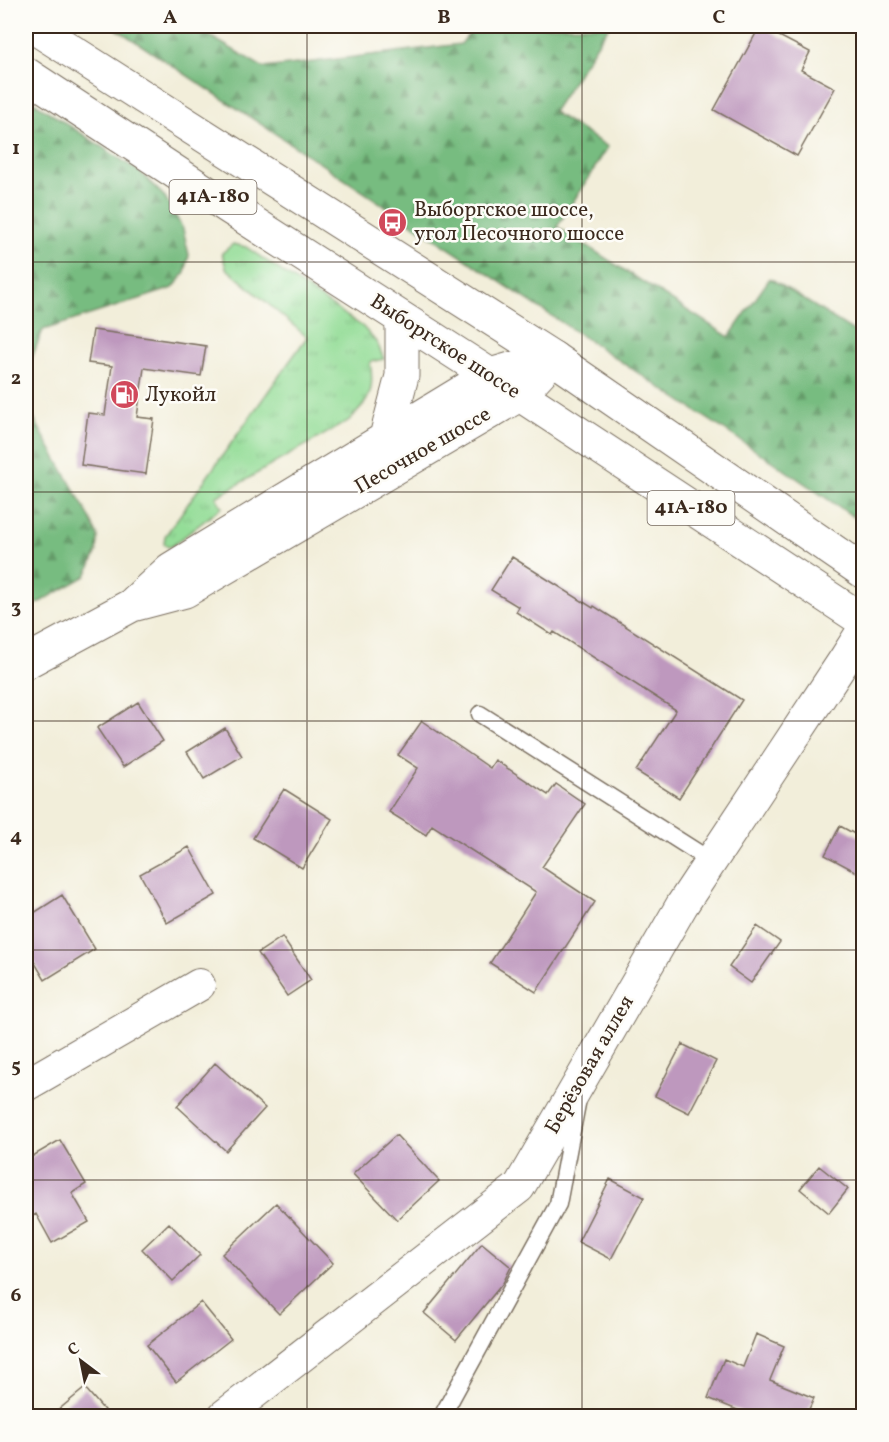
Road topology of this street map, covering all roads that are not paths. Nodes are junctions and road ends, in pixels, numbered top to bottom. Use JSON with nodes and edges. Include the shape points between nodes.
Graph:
{"nodes":[{"id":1,"x":32,"y":26,"type":"edge"},
{"id":2,"x":26,"y":74,"type":"edge"},
{"id":3,"x":402,"y":318,"type":"junction"},
{"id":4,"x":553,"y":358,"type":"junction"},
{"id":5,"x":490,"y":375,"type":"junction"},
{"id":6,"x":519,"y":395,"type":"junction"},
{"id":7,"x":387,"y":436,"type":"junction"},
{"id":8,"x":862,"y":567,"type":"edge"},
{"id":9,"x":132,"y":605,"type":"junction"},
{"id":10,"x":864,"y":621,"type":"edge"},
{"id":11,"x":864,"y":629,"type":"edge"},
{"id":12,"x":26,"y":662,"type":"edge"},
{"id":13,"x":480,"y":714,"type":"dead end"},
{"id":14,"x":711,"y":861,"type":"junction"},
{"id":15,"x":199,"y":985,"type":"dead end"},
{"id":16,"x":582,"y":1078,"type":"junction"},
{"id":17,"x":26,"y":1085,"type":"edge"},
{"id":18,"x":224,"y":1416,"type":"edge"},
{"id":19,"x":442,"y":1416,"type":"edge"}],
"edges":[{"from":1,"to":4,"type":"main road","number":"41А-180"},
{"from":2,"to":3,"type":"main road","name":"Выборгское шоссе","number":"41А-180"},
{"from":3,"to":5,"type":"main road","name":"Выборгское шоссе","number":"41А-180"},
{"from":3,"to":7,"type":"main road","via":[[402,376]]},
{"from":4,"to":5,"type":"main road","name":"Песочное шоссе"},
{"from":4,"to":6,"type":"main road","name":"Песочное шоссе"},
{"from":4,"to":8,"type":"main road","number":"41А-180"},
{"from":5,"to":6,"type":"main road","name":"Выборгское шоссе","number":"41А-180"},
{"from":5,"to":7,"type":"main road","name":"Песочное шоссе"},
{"from":6,"to":9,"type":"main road","name":"Песочное шоссе","via":[[184,591]]},
{"from":6,"to":10,"type":"main road","name":"Выборгское шоссе","number":"41А-180"},
{"from":7,"to":9,"type":"main road","name":"Песочное шоссе","via":[[171,569]]},
{"from":9,"to":12,"type":"main road","name":"Песочное шоссе"},
{"from":11,"to":14,"type":"street","name":"Берёзовая аллея"},
{"from":13,"to":14,"type":"lane"},
{"from":14,"to":16,"type":"street","name":"Берёзовая аллея"},
{"from":15,"to":17,"type":"street"},
{"from":16,"to":18,"type":"street","name":"Берёзовая аллея","via":[[519,1188]]},
{"from":16,"to":19,"type":"lane","via":[[558,1204]]}]}
